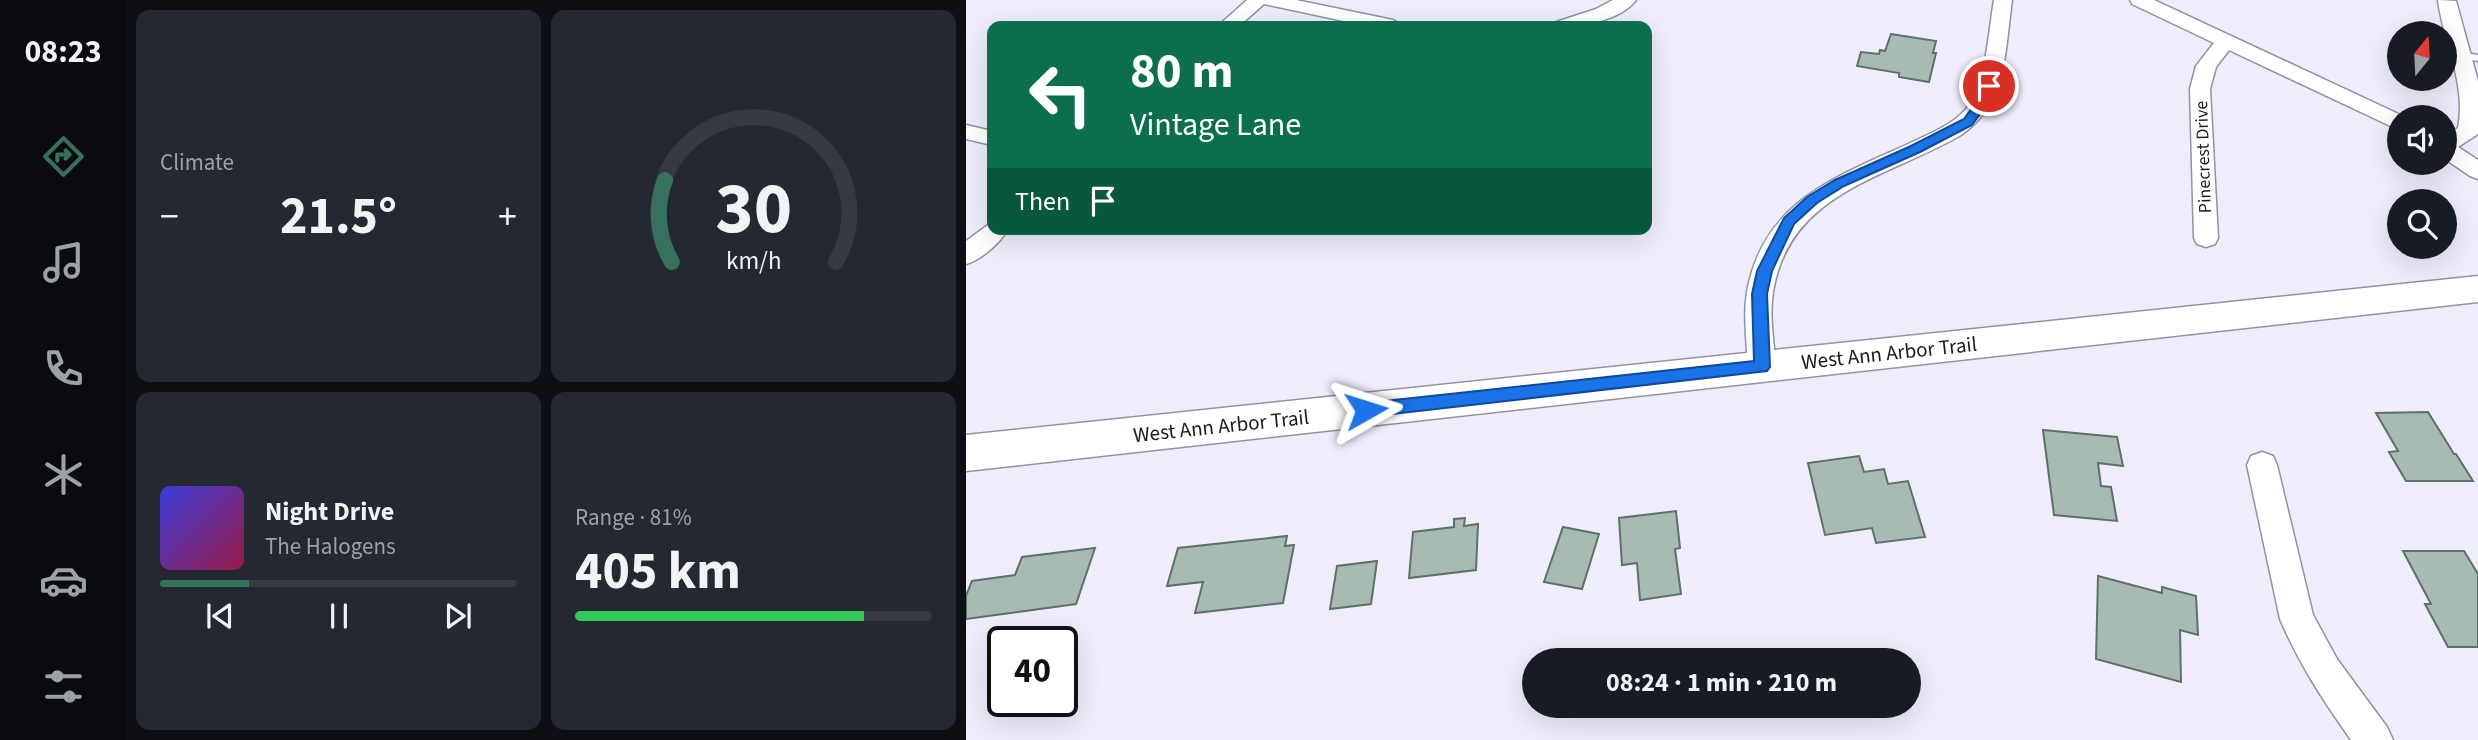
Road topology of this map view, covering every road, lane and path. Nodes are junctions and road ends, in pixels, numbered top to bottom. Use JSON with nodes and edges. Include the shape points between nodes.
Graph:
{"nodes":[{"id":1,"x":1258,"y":0,"type":"edge"},
{"id":2,"x":1269,"y":0,"type":"edge"},
{"id":3,"x":1627,"y":0,"type":"edge"},
{"id":4,"x":2003,"y":0,"type":"edge"},
{"id":5,"x":2139,"y":0,"type":"edge"},
{"id":6,"x":2447,"y":1,"type":"edge"},
{"id":7,"x":1234,"y":21,"type":"edge"},
{"id":8,"x":1369,"y":21,"type":"edge"},
{"id":9,"x":1578,"y":21,"type":"edge"},
{"id":10,"x":2225,"y":42,"type":"junction"},
{"id":11,"x":2472,"y":57,"type":"edge"},
{"id":12,"x":2387,"y":117,"type":"edge"},
{"id":13,"x":966,"y":132,"type":"edge"},
{"id":14,"x":987,"y":137,"type":"edge"},
{"id":15,"x":2457,"y":138,"type":"edge"},
{"id":16,"x":2457,"y":155,"type":"edge"},
{"id":17,"x":2478,"y":172,"type":"edge"},
{"id":18,"x":989,"y":235,"type":"edge"},
{"id":19,"x":2206,"y":238,"type":"dead end"},
{"id":20,"x":966,"y":255,"type":"edge"},
{"id":21,"x":2478,"y":289,"type":"edge"},
{"id":22,"x":1762,"y":367,"type":"junction"},
{"id":23,"x":966,"y":453,"type":"edge"},
{"id":24,"x":2262,"y":465,"type":"dead end"},
{"id":25,"x":2374,"y":740,"type":"edge"}],
"edges":[{"from":1,"to":7,"type":"street"},
{"from":2,"to":8,"type":"street"},
{"from":3,"to":9,"type":"street"},
{"from":4,"to":22,"type":"street","via":[[1989,86],[1968,122],[1839,183],[1789,222],[1765,271],[1760,294]]},
{"from":5,"to":10,"type":"street"},
{"from":6,"to":11,"type":"street"},
{"from":10,"to":12,"type":"street"},
{"from":10,"to":19,"type":"street","name":"Pinecrest Drive","via":[[2206,66],[2200,89]]},
{"from":11,"to":15,"type":"street","via":[[2475,119],[2469,131]]},
{"from":13,"to":14,"type":"street"},
{"from":16,"to":17,"type":"street"},
{"from":18,"to":20,"type":"street"},
{"from":21,"to":22,"type":"street","name":"West Ann Arbor Trail"},
{"from":22,"to":23,"type":"street","name":"West Ann Arbor Trail"},
{"from":24,"to":25,"type":"street","via":[[2297,619],[2324,672]]}]}
